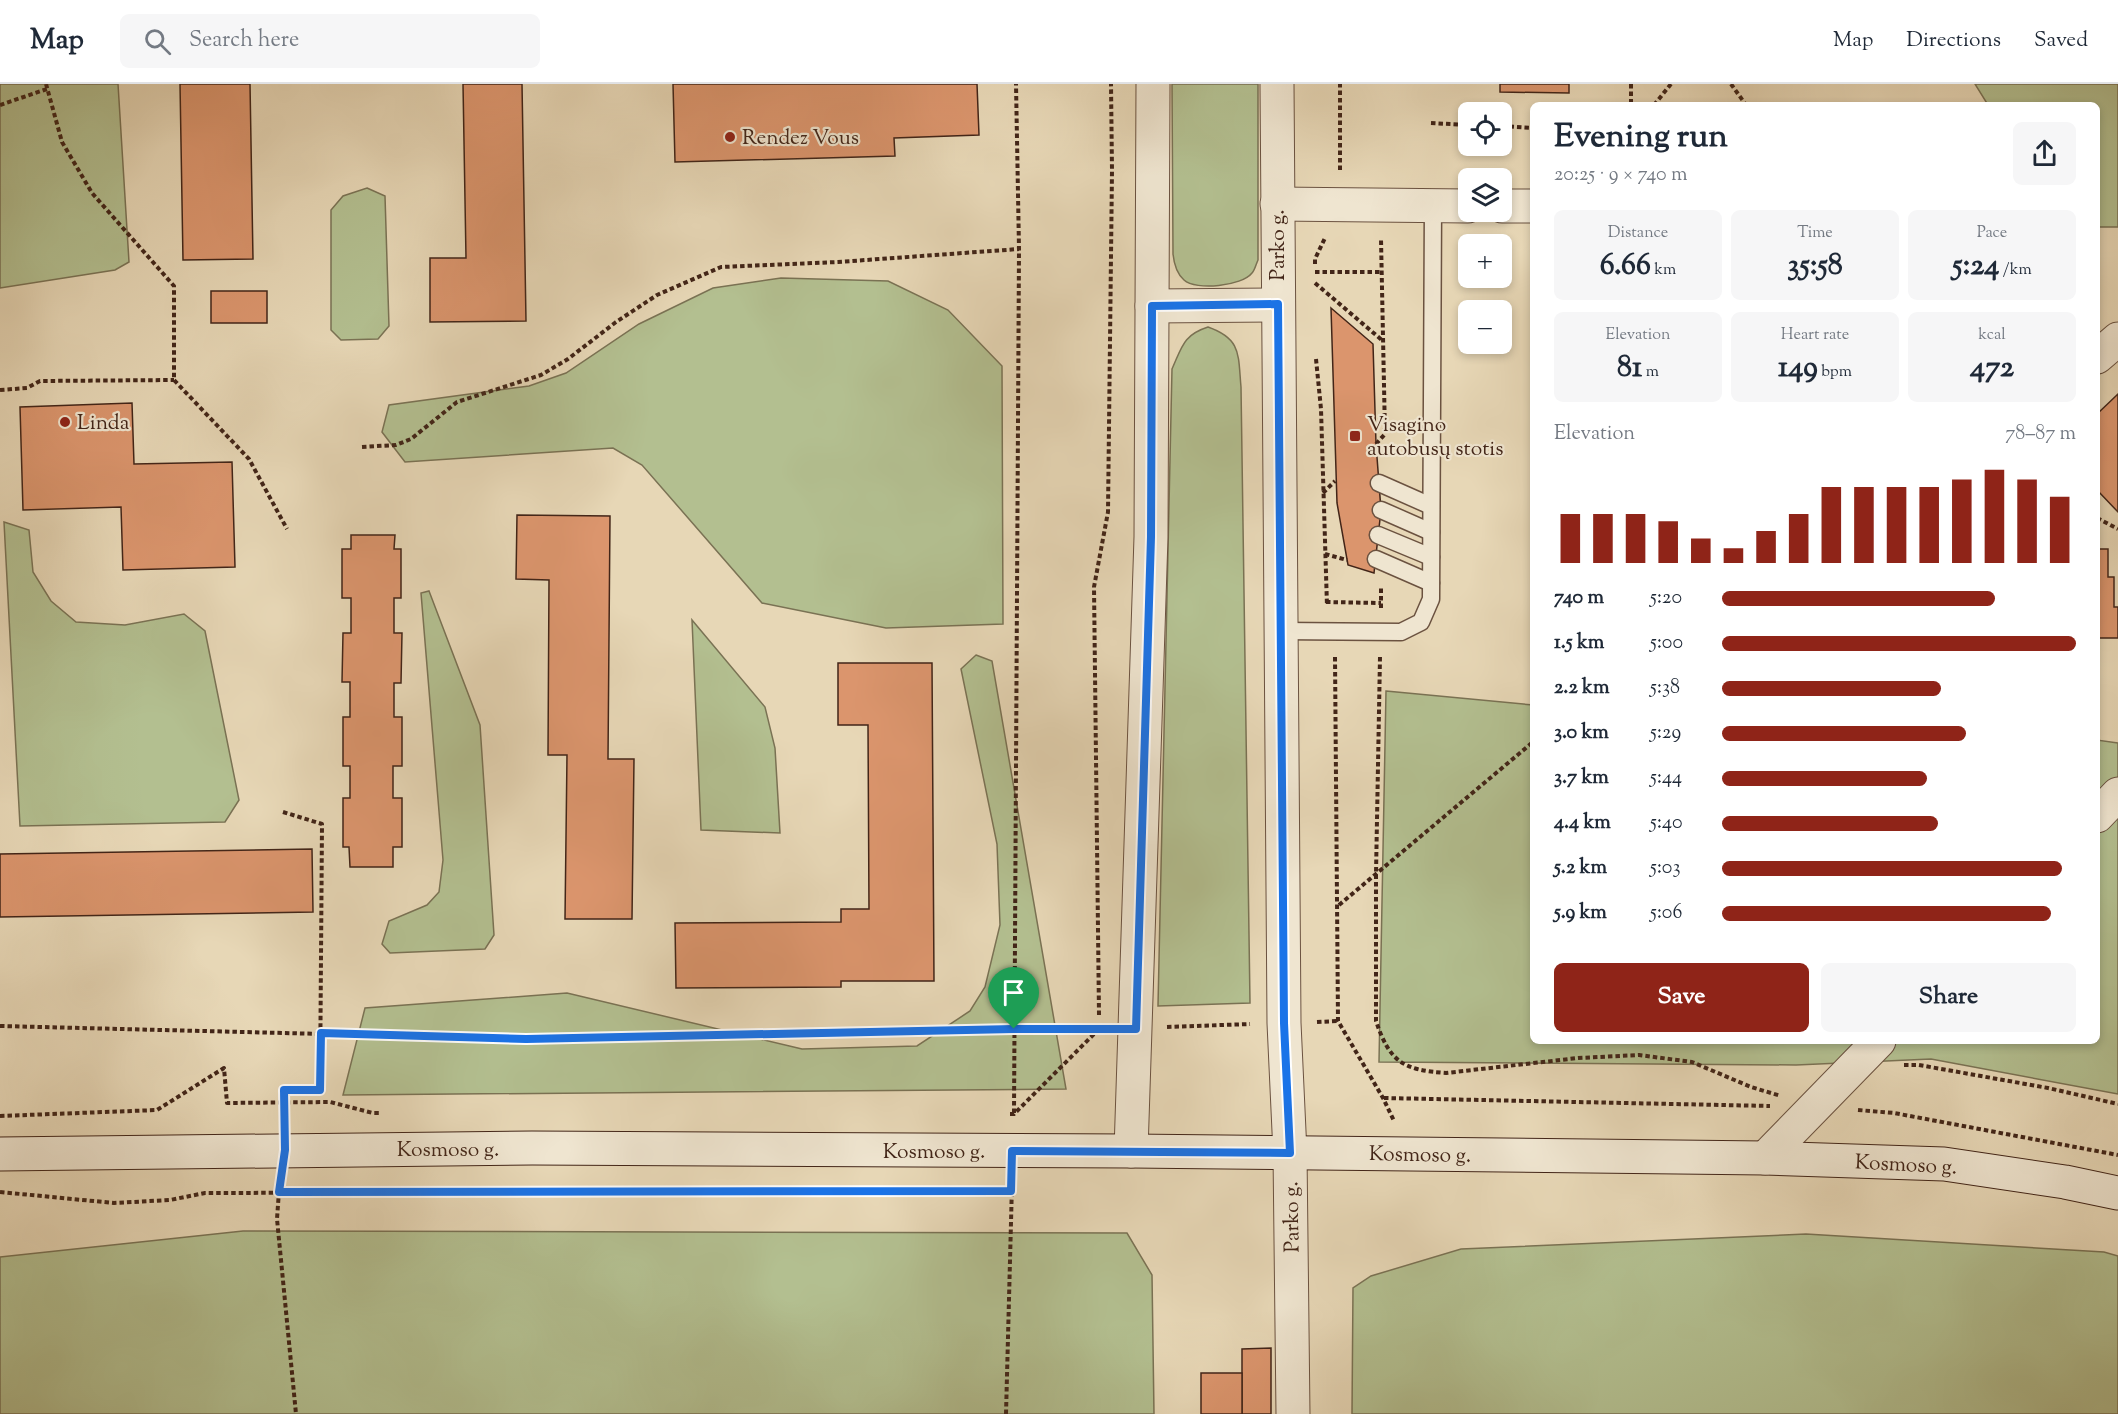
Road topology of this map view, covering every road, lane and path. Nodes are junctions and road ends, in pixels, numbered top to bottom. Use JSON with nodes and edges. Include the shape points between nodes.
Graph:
{"nodes":[{"id":1,"x":1016,"y":84,"type":"edge"},
{"id":2,"x":1111,"y":84,"type":"edge"},
{"id":3,"x":1153,"y":84,"type":"edge"},
{"id":4,"x":1277,"y":84,"type":"edge"},
{"id":5,"x":1631,"y":84,"type":"edge"},
{"id":6,"x":1671,"y":84,"type":"edge"},
{"id":7,"x":1731,"y":84,"type":"edge"},
{"id":8,"x":46,"y":86,"type":"edge"},
{"id":9,"x":1631,"y":102,"type":"edge"},
{"id":10,"x":1656,"y":102,"type":"edge"},
{"id":11,"x":1744,"y":102,"type":"edge"},
{"id":12,"x":0,"y":105,"type":"edge"},
{"id":13,"x":1431,"y":123,"type":"dead end"},
{"id":14,"x":1458,"y":124,"type":"edge"},
{"id":15,"x":1512,"y":127,"type":"edge"},
{"id":16,"x":1530,"y":128,"type":"edge"},
{"id":17,"x":1277,"y":204,"type":"junction"},
{"id":18,"x":1380,"y":205,"type":"junction"},
{"id":19,"x":1433,"y":205,"type":"junction"},
{"id":20,"x":1458,"y":206,"type":"edge"},
{"id":21,"x":1512,"y":206,"type":"edge"},
{"id":22,"x":1530,"y":206,"type":"edge"},
{"id":23,"x":1019,"y":249,"type":"junction"},
{"id":24,"x":1315,"y":272,"type":"dead end"},
{"id":25,"x":1382,"y":272,"type":"junction"},
{"id":26,"x":1315,"y":283,"type":"dead end"},
{"id":27,"x":1278,"y":304,"type":"junction"},
{"id":28,"x":1152,"y":306,"type":"junction"},
{"id":29,"x":2118,"y":339,"type":"edge"},
{"id":30,"x":1383,"y":341,"type":"junction"},
{"id":31,"x":2100,"y":354,"type":"edge"},
{"id":32,"x":174,"y":380,"type":"junction"},
{"id":33,"x":0,"y":390,"type":"edge"},
{"id":34,"x":1376,"y":444,"type":"dead end"},
{"id":35,"x":362,"y":447,"type":"dead end"},
{"id":36,"x":1335,"y":482,"type":"dead end"},
{"id":37,"x":1379,"y":483,"type":"dead end"},
{"id":38,"x":1323,"y":493,"type":"dead end"},
{"id":39,"x":1431,"y":506,"type":"junction"},
{"id":40,"x":1381,"y":510,"type":"dead end"},
{"id":41,"x":2100,"y":520,"type":"edge"},
{"id":42,"x":287,"y":529,"type":"dead end"},
{"id":43,"x":2118,"y":529,"type":"edge"},
{"id":44,"x":1431,"y":532,"type":"junction"},
{"id":45,"x":1378,"y":535,"type":"dead end"},
{"id":46,"x":1325,"y":554,"type":"dead end"},
{"id":47,"x":1431,"y":557,"type":"junction"},
{"id":48,"x":1376,"y":559,"type":"dead end"},
{"id":49,"x":1347,"y":560,"type":"dead end"},
{"id":50,"x":1381,"y":581,"type":"dead end"},
{"id":51,"x":1431,"y":583,"type":"junction"},
{"id":52,"x":1326,"y":602,"type":"dead end"},
{"id":53,"x":1381,"y":603,"type":"junction"},
{"id":54,"x":1280,"y":632,"type":"junction"},
{"id":55,"x":1380,"y":632,"type":"junction"},
{"id":56,"x":1530,"y":745,"type":"edge"},
{"id":57,"x":2118,"y":794,"type":"edge"},
{"id":58,"x":283,"y":813,"type":"dead end"},
{"id":59,"x":2100,"y":813,"type":"edge"},
{"id":60,"x":1376,"y":874,"type":"junction"},
{"id":61,"x":1338,"y":905,"type":"dead end"},
{"id":62,"x":1338,"y":1021,"type":"dead end"},
{"id":63,"x":1284,"y":1023,"type":"junction"},
{"id":64,"x":0,"y":1026,"type":"edge"},
{"id":65,"x":1014,"y":1029,"type":"junction"},
{"id":66,"x":1099,"y":1029,"type":"junction"},
{"id":67,"x":1136,"y":1029,"type":"junction"},
{"id":68,"x":321,"y":1033,"type":"junction"},
{"id":69,"x":1887,"y":1053,"type":"edge"},
{"id":70,"x":1383,"y":1098,"type":"dead end"},
{"id":71,"x":284,"y":1102,"type":"junction"},
{"id":72,"x":2118,"y":1104,"type":"edge"},
{"id":73,"x":1817,"y":1106,"type":"junction"},
{"id":74,"x":384,"y":1113,"type":"dead end"},
{"id":75,"x":1002,"y":1114,"type":"dead end"},
{"id":76,"x":1014,"y":1114,"type":"junction"},
{"id":77,"x":0,"y":1116,"type":"edge"},
{"id":78,"x":285,"y":1150,"type":"junction"},
{"id":79,"x":1012,"y":1151,"type":"junction"},
{"id":80,"x":1131,"y":1151,"type":"junction"},
{"id":81,"x":1290,"y":1153,"type":"junction"},
{"id":82,"x":0,"y":1154,"type":"edge"},
{"id":83,"x":2118,"y":1155,"type":"edge"},
{"id":84,"x":1765,"y":1158,"type":"junction"},
{"id":85,"x":1011,"y":1191,"type":"junction"},
{"id":86,"x":0,"y":1192,"type":"edge"},
{"id":87,"x":279,"y":1192,"type":"junction"},
{"id":88,"x":2118,"y":1193,"type":"edge"},
{"id":89,"x":296,"y":1414,"type":"edge"},
{"id":90,"x":1006,"y":1414,"type":"edge"},
{"id":91,"x":1293,"y":1414,"type":"edge"}],
"edges":[{"from":1,"to":23,"type":"path"},
{"from":2,"to":66,"type":"path","via":[[1108,512],[1094,587]]},
{"from":3,"to":28,"type":"street"},
{"from":4,"to":17,"type":"street","name":"Parko g."},
{"from":5,"to":9,"type":"path"},
{"from":6,"to":10,"type":"path"},
{"from":7,"to":11,"type":"path"},
{"from":8,"to":12,"type":"path"},
{"from":8,"to":32,"type":"path","via":[[62,142],[92,193],[174,286]]},
{"from":13,"to":14,"type":"path"},
{"from":15,"to":16,"type":"path"},
{"from":17,"to":18,"type":"street"},
{"from":17,"to":27,"type":"street","name":"Parko g."},
{"from":18,"to":19,"type":"street"},
{"from":18,"to":25,"type":"path"},
{"from":19,"to":20,"type":"street"},
{"from":19,"to":39,"type":"lane"},
{"from":21,"to":22,"type":"street"},
{"from":23,"to":35,"type":"path","via":[[721,267],[657,295],[541,375],[457,402],[411,439],[396,445]]},
{"from":23,"to":65,"type":"path"},
{"from":24,"to":25,"type":"path"},
{"from":25,"to":30,"type":"path"},
{"from":26,"to":30,"type":"path"},
{"from":27,"to":28,"type":"street"},
{"from":27,"to":54,"type":"street","name":"Parko g."},
{"from":28,"to":67,"type":"street","via":[[1151,537]]},
{"from":29,"to":31,"type":"street"},
{"from":30,"to":34,"type":"path","via":[[1385,434]]},
{"from":32,"to":33,"type":"path","via":[[40,381],[27,388]]},
{"from":32,"to":42,"type":"path","via":[[249,459]]},
{"from":36,"to":38,"type":"path"},
{"from":37,"to":39,"type":"lane"},
{"from":39,"to":44,"type":"lane"},
{"from":40,"to":44,"type":"lane"},
{"from":41,"to":43,"type":"path"},
{"from":44,"to":47,"type":"lane"},
{"from":45,"to":47,"type":"lane"},
{"from":46,"to":49,"type":"path"},
{"from":47,"to":51,"type":"lane"},
{"from":48,"to":51,"type":"lane"},
{"from":50,"to":53,"type":"path"},
{"from":51,"to":55,"type":"lane","via":[[1431,599],[1421,622],[1401,632]]},
{"from":52,"to":53,"type":"path"},
{"from":53,"to":55,"type":"path"},
{"from":54,"to":55,"type":"lane"},
{"from":54,"to":63,"type":"street","name":"Parko g."},
{"from":55,"to":60,"type":"path"},
{"from":56,"to":60,"type":"path"},
{"from":57,"to":59,"type":"street"},
{"from":58,"to":68,"type":"path","via":[[322,824]]},
{"from":60,"to":61,"type":"path"},
{"from":60,"to":73,"type":"path","via":[[1376,1022],[1383,1043],[1408,1067],[1446,1073],[1639,1055],[1692,1062],[1750,1087]]},
{"from":62,"to":63,"type":"path"},
{"from":63,"to":67,"type":"path"},
{"from":63,"to":81,"type":"street","name":"Parko g."},
{"from":64,"to":68,"type":"path"},
{"from":65,"to":66,"type":"path"},
{"from":65,"to":68,"type":"path","via":[[526,1039]]},
{"from":65,"to":76,"type":"path"},
{"from":66,"to":67,"type":"path"},
{"from":66,"to":76,"type":"path"},
{"from":67,"to":80,"type":"street"},
{"from":68,"to":71,"type":"path","via":[[320,1090],[284,1090]]},
{"from":69,"to":72,"type":"path","via":[[1931,1067]]},
{"from":69,"to":73,"type":"street"},
{"from":70,"to":73,"type":"path"},
{"from":71,"to":74,"type":"path","via":[[330,1102]]},
{"from":71,"to":77,"type":"path","via":[[227,1102],[224,1068],[157,1110]]},
{"from":71,"to":78,"type":"path"},
{"from":73,"to":83,"type":"path","via":[[1894,1113]]},
{"from":73,"to":84,"type":"street"},
{"from":75,"to":76,"type":"path"},
{"from":76,"to":79,"type":"path"},
{"from":78,"to":79,"type":"street","name":"Kosmoso g."},
{"from":78,"to":82,"type":"street","name":"Kosmoso g."},
{"from":78,"to":87,"type":"path"},
{"from":79,"to":80,"type":"street","name":"Kosmoso g."},
{"from":79,"to":85,"type":"path"},
{"from":80,"to":81,"type":"street","name":"Kosmoso g."},
{"from":81,"to":84,"type":"street","name":"Kosmoso g."},
{"from":81,"to":91,"type":"street","name":"Parko g."},
{"from":84,"to":88,"type":"street","name":"Kosmoso g.","via":[[1944,1164]]},
{"from":85,"to":87,"type":"path"},
{"from":85,"to":90,"type":"path"},
{"from":86,"to":87,"type":"path","via":[[114,1203],[170,1200],[205,1193]]},
{"from":87,"to":89,"type":"path","via":[[277,1219]]}]}
